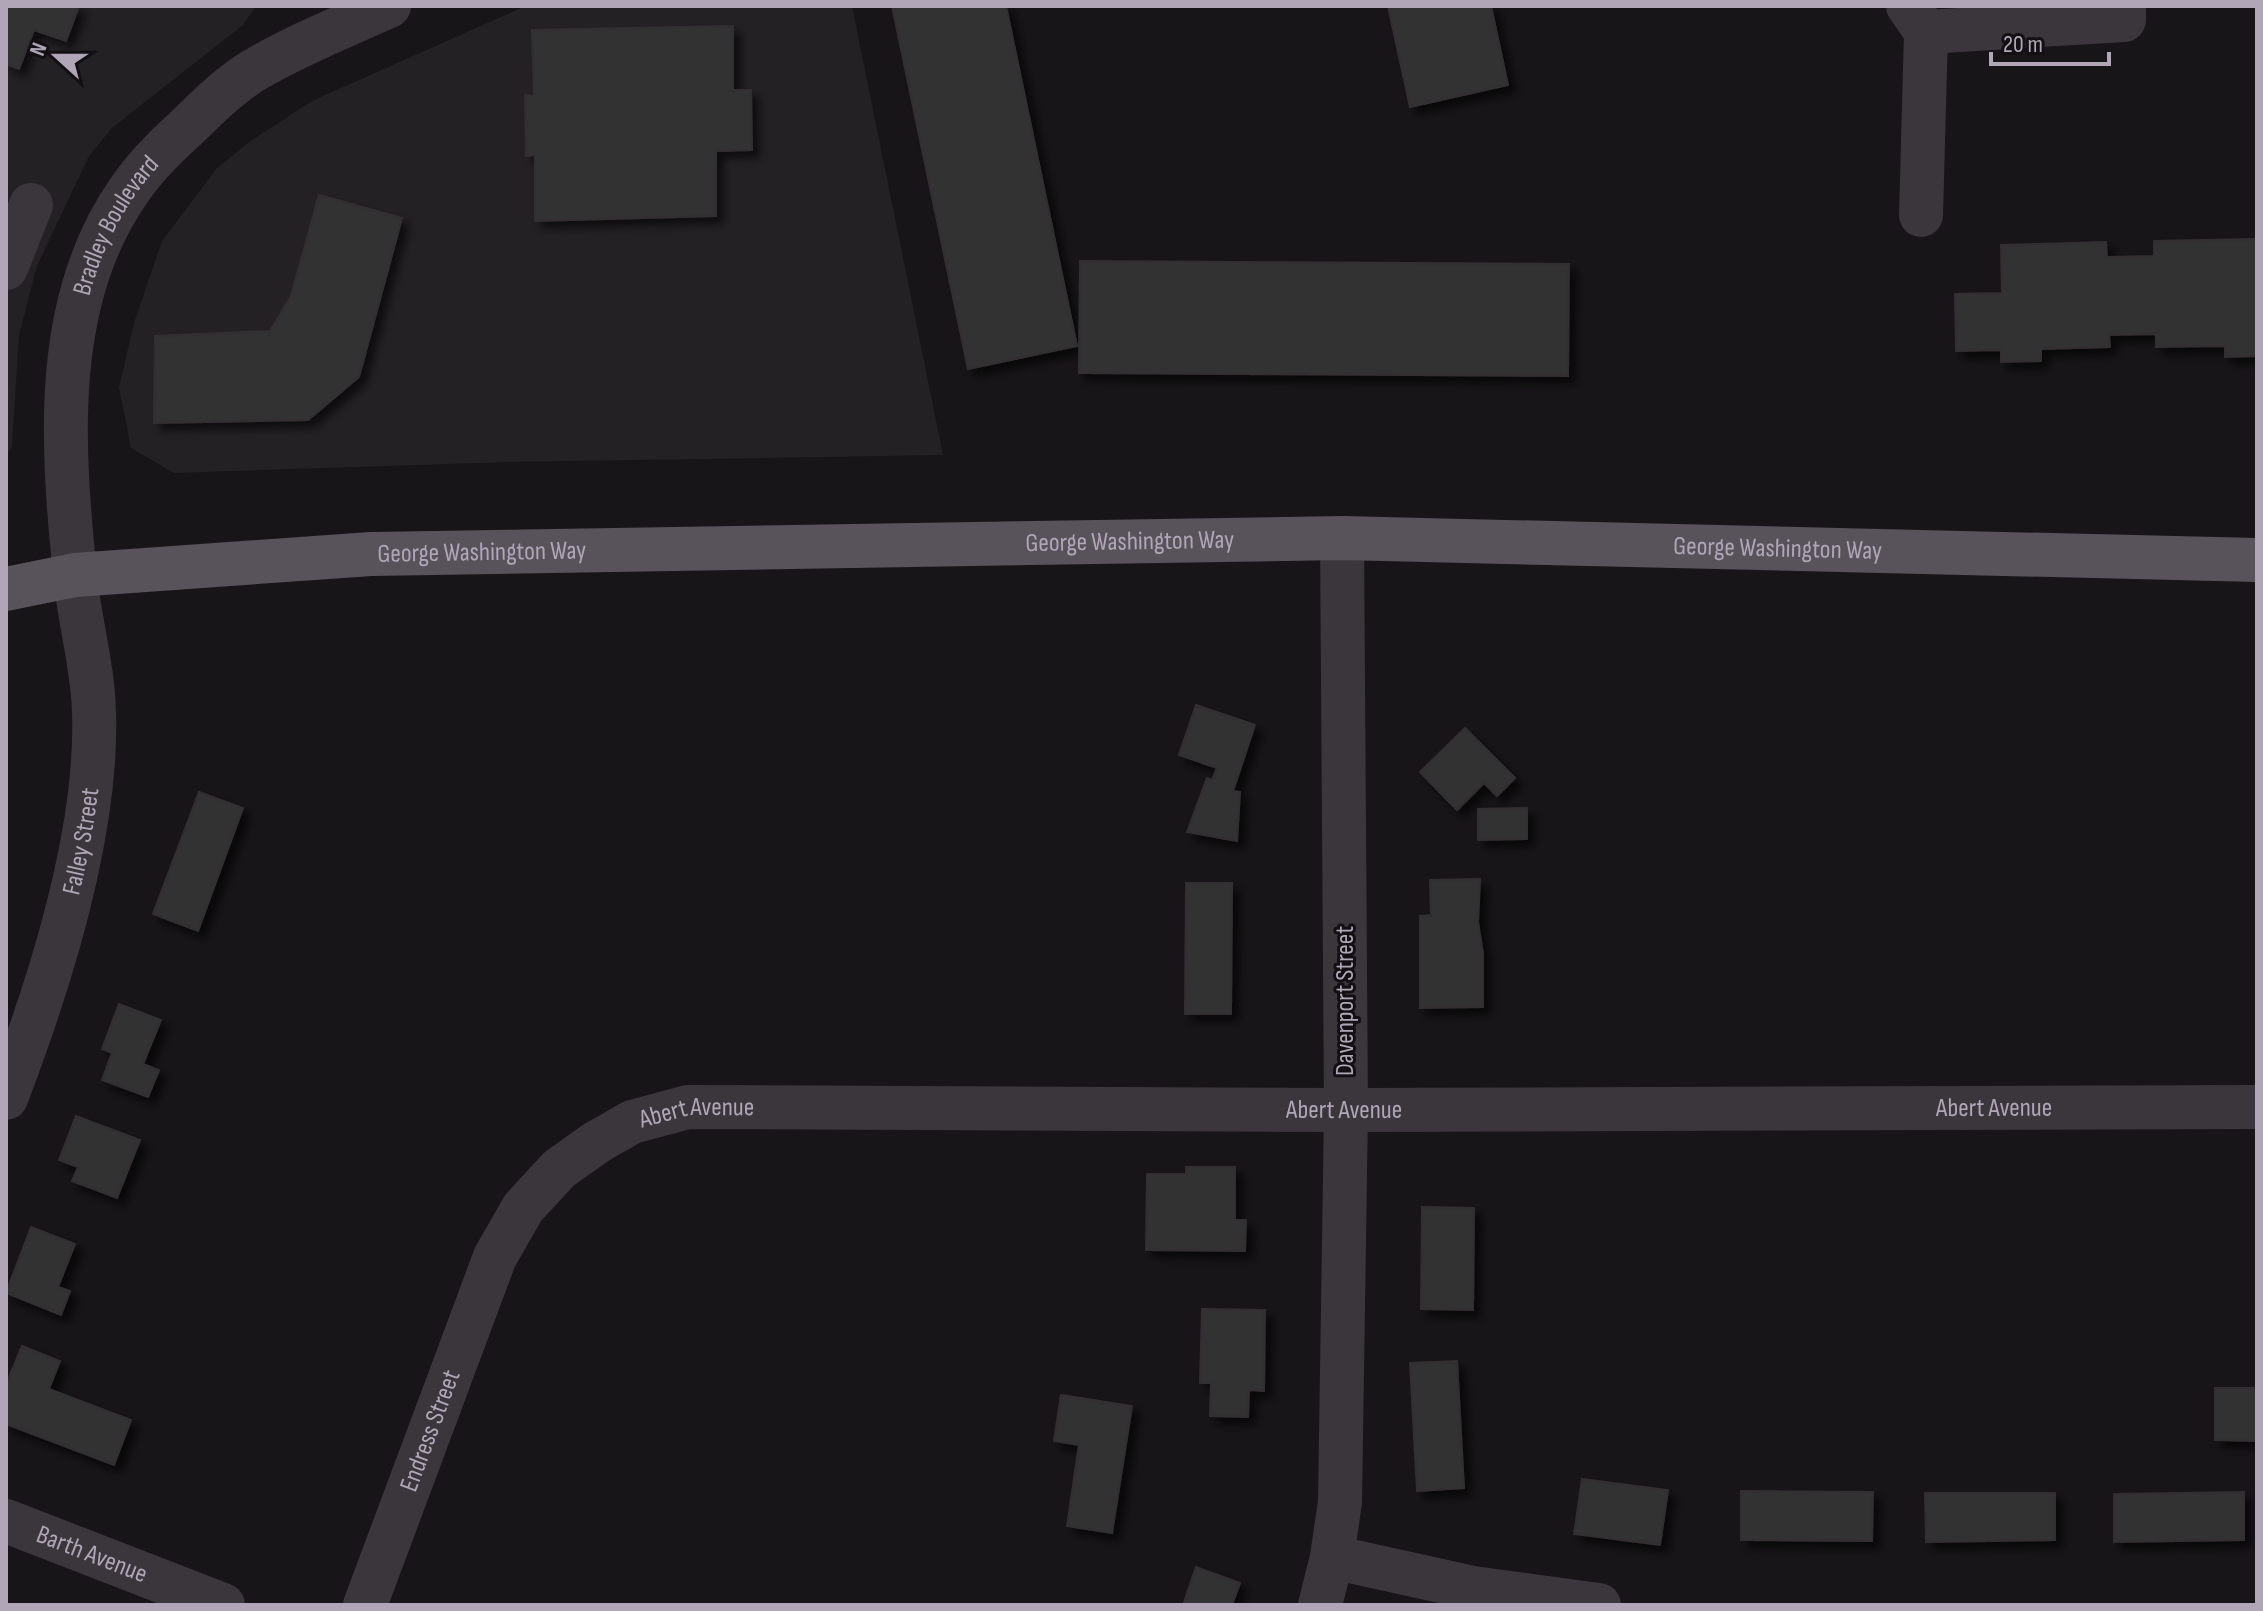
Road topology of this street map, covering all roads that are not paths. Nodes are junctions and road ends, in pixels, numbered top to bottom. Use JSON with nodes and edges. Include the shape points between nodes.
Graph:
{"nodes":[{"id":1,"x":389,"y":6,"type":"edge"},
{"id":2,"x":2124,"y":6,"type":"edge"},
{"id":3,"x":334,"y":17,"type":"edge"},
{"id":4,"x":1917,"y":19,"type":"edge"},
{"id":5,"x":31,"y":205,"type":"dead end"},
{"id":6,"x":1921,"y":215,"type":"dead end"},
{"id":7,"x":6,"y":268,"type":"edge"},
{"id":8,"x":1342,"y":538,"type":"junction"},
{"id":9,"x":2257,"y":560,"type":"edge"},
{"id":10,"x":75,"y":575,"type":"junction"},
{"id":11,"x":6,"y":589,"type":"edge"},
{"id":12,"x":19,"y":1021,"type":"edge"},
{"id":13,"x":6,"y":1098,"type":"edge"},
{"id":14,"x":2257,"y":1107,"type":"edge"},
{"id":15,"x":1346,"y":1110,"type":"junction"},
{"id":16,"x":495,"y":1257,"type":"joint"},
{"id":17,"x":6,"y":1521,"type":"edge"},
{"id":18,"x":1332,"y":1557,"type":"junction"},
{"id":19,"x":223,"y":1605,"type":"edge"},
{"id":20,"x":365,"y":1605,"type":"edge"},
{"id":21,"x":1320,"y":1605,"type":"edge"},
{"id":22,"x":1599,"y":1605,"type":"edge"}],
"edges":[{"from":1,"to":3,"type":"street","name":"Bradley Boulevard"},
{"from":2,"to":4,"type":"street","via":[[2124,20]]},
{"from":3,"to":10,"type":"street","name":"Bradley Boulevard","via":[[205,109],[129,190],[102,239],[73,329],[68,370],[65,434]]},
{"from":4,"to":6,"type":"street"},
{"from":5,"to":7,"type":"street"},
{"from":8,"to":9,"type":"main road","name":"George Washington Way"},
{"from":8,"to":10,"type":"main road","name":"George Washington Way","via":[[371,554]]},
{"from":8,"to":15,"type":"street","name":"Davenport Street"},
{"from":10,"to":11,"type":"main road","name":"George Washington Way"},
{"from":10,"to":12,"type":"street","name":"Falley Street","via":[[94,711],[91,777],[48,976]]},
{"from":12,"to":13,"type":"street","name":"Falley Street"},
{"from":14,"to":15,"type":"street","name":"Abert Avenue"},
{"from":15,"to":16,"type":"street","name":"Abert Avenue","via":[[688,1107],[632,1122],[559,1169],[523,1208]]},
{"from":15,"to":18,"type":"street","name":"Davenport Street","via":[[1340,1502]]},
{"from":16,"to":20,"type":"street","name":"Endress Street"},
{"from":17,"to":19,"type":"street","name":"Barth Avenue"},
{"from":18,"to":21,"type":"street","name":"Davenport Street"},
{"from":18,"to":22,"type":"street","via":[[1473,1588]]}]}
